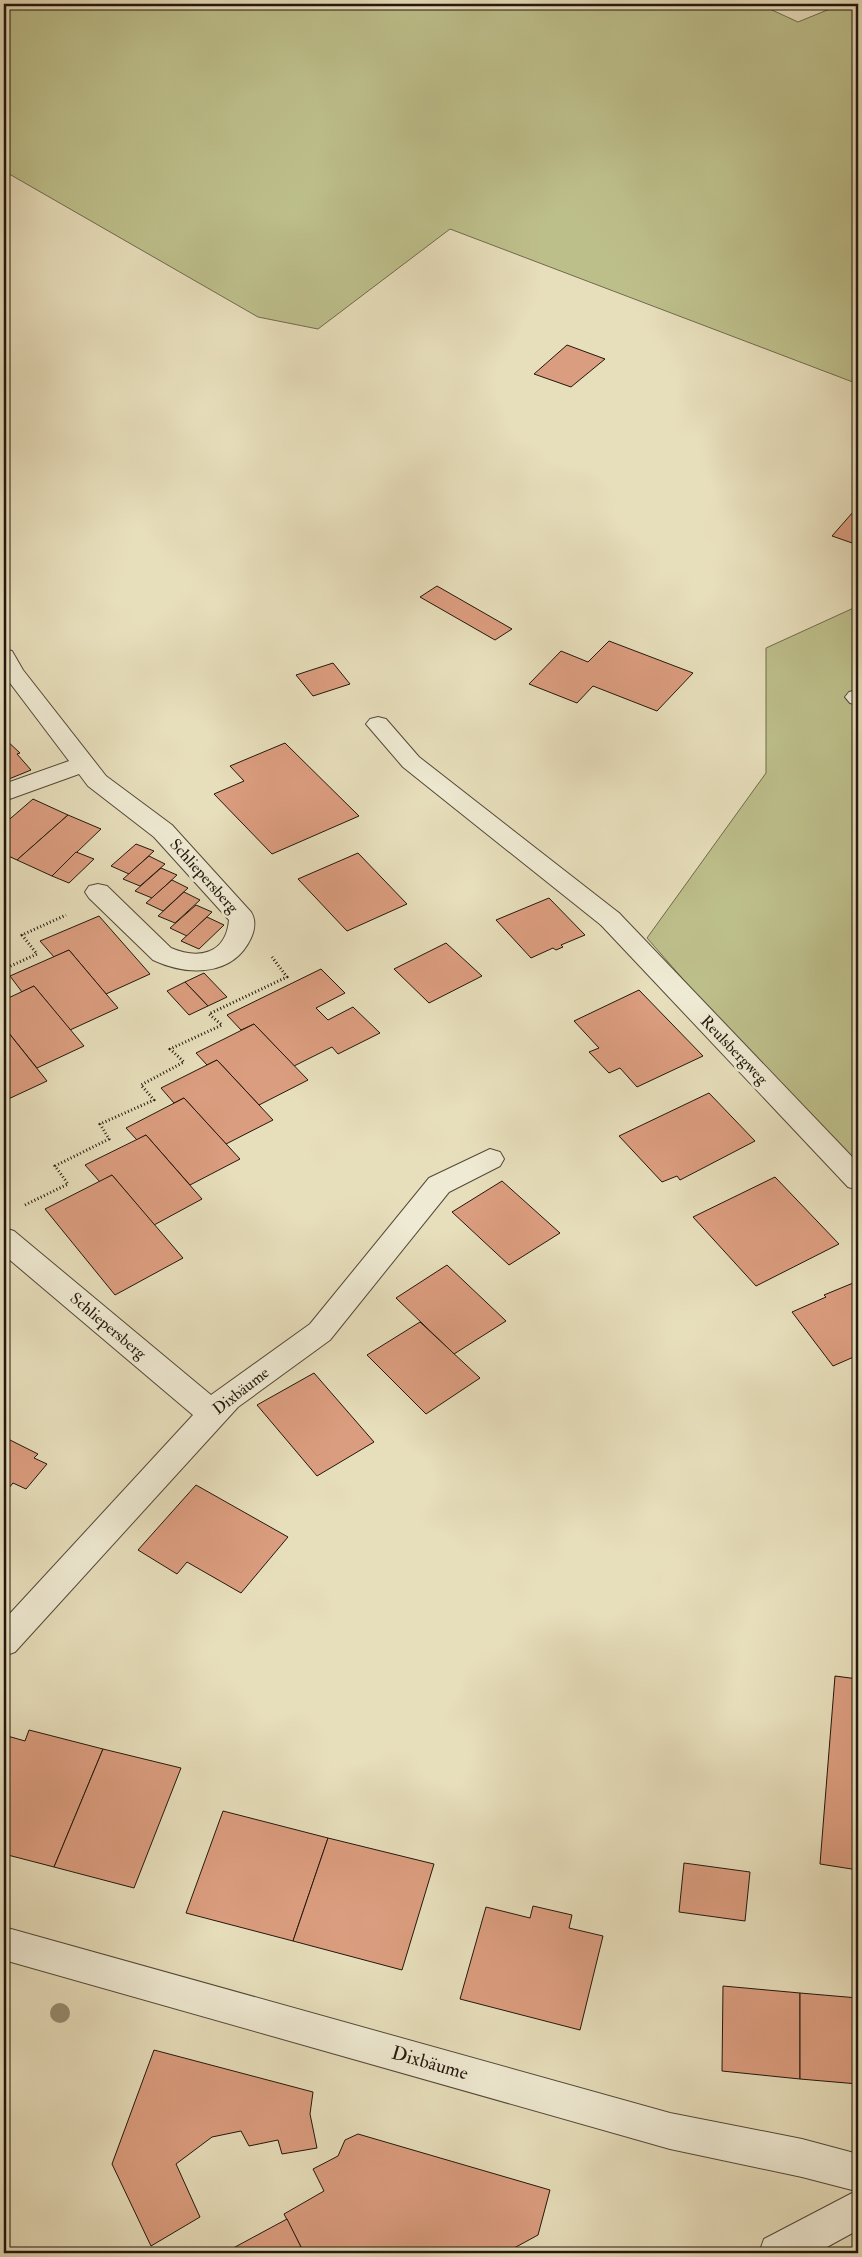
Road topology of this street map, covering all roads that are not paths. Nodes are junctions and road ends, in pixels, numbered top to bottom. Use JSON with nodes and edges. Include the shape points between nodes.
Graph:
{"nodes":[{"id":1,"x":7,"y":668,"type":"edge"},
{"id":2,"x":378,"y":724,"type":"dead end"},
{"id":3,"x":82,"y":764,"type":"junction"},
{"id":4,"x":4,"y":793,"type":"edge"},
{"id":5,"x":98,"y":892,"type":"road end"},
{"id":6,"x":490,"y":1159,"type":"dead end"},
{"id":7,"x":858,"y":1180,"type":"edge"},
{"id":8,"x":4,"y":1239,"type":"edge"},
{"id":9,"x":212,"y":1414,"type":"junction"},
{"id":10,"x":4,"y":1642,"type":"edge"},
{"id":11,"x":4,"y":1943,"type":"edge"},
{"id":12,"x":858,"y":2173,"type":"edge"},
{"id":13,"x":858,"y":2209,"type":"edge"},
{"id":14,"x":778,"y":2253,"type":"edge"}],
"edges":[{"from":1,"to":3,"type":"street","name":"Schliepersberg"},
{"from":2,"to":7,"type":"street","name":"Reulsbergweg","via":[[411,762],[610,919]]},
{"from":3,"to":4,"type":"street"},
{"from":3,"to":5,"type":"street","name":"Schliepersberg","via":[[97,781],[163,830],[242,918],[243,930],[238,943],[218,958],[200,963],[178,961],[162,954]]},
{"from":6,"to":9,"type":"street","name":"Dixbäume","via":[[439,1185],[320,1332],[227,1398]]},
{"from":8,"to":9,"type":"street","name":"Schliepersberg"},
{"from":9,"to":10,"type":"street","name":"Dixbäume"},
{"from":11,"to":12,"type":"street","name":"Dixbäume","via":[[670,2131]]},
{"from":13,"to":14,"type":"street"}]}
